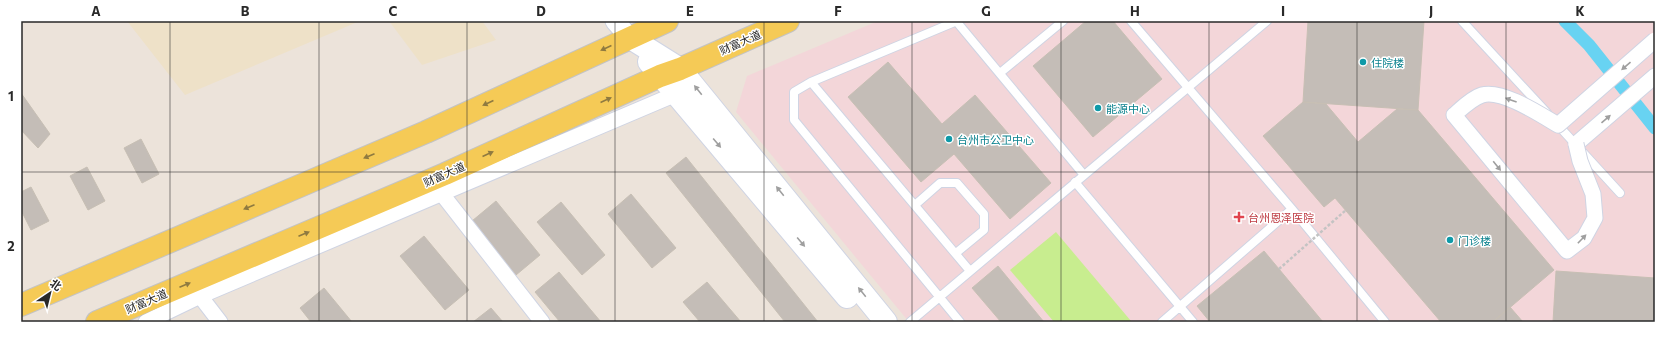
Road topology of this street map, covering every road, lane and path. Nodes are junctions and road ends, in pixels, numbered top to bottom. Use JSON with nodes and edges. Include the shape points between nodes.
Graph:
{"nodes":[{"id":1,"x":615,"y":21,"type":"edge"},
{"id":2,"x":667,"y":21,"type":"edge"},
{"id":3,"x":788,"y":21,"type":"edge"},
{"id":4,"x":956,"y":21,"type":"edge"},
{"id":5,"x":1063,"y":21,"type":"edge"},
{"id":6,"x":1131,"y":21,"type":"edge"},
{"id":7,"x":1267,"y":21,"type":"edge"},
{"id":8,"x":1462,"y":21,"type":"edge"},
{"id":9,"x":629,"y":37,"type":"junction"},
{"id":10,"x":1655,"y":40,"type":"edge"},
{"id":11,"x":680,"y":69,"type":"junction"},
{"id":12,"x":1000,"y":73,"type":"junction"},
{"id":13,"x":660,"y":76,"type":"junction"},
{"id":14,"x":1655,"y":76,"type":"edge"},
{"id":15,"x":811,"y":82,"type":"junction"},
{"id":16,"x":1188,"y":87,"type":"junction"},
{"id":17,"x":676,"y":94,"type":"junction"},
{"id":18,"x":1558,"y":125,"type":"junction"},
{"id":19,"x":1576,"y":144,"type":"junction"},
{"id":20,"x":1084,"y":175,"type":"junction"},
{"id":21,"x":1075,"y":182,"type":"junction"},
{"id":22,"x":1620,"y":193,"type":"dead end"},
{"id":23,"x":442,"y":194,"type":"junction"},
{"id":24,"x":915,"y":205,"type":"junction"},
{"id":25,"x":1292,"y":209,"type":"junction"},
{"id":26,"x":1346,"y":210,"type":"dead end"},
{"id":27,"x":956,"y":253,"type":"junction"},
{"id":28,"x":1279,"y":269,"type":"dead end"},
{"id":29,"x":970,"y":270,"type":"junction"},
{"id":30,"x":200,"y":296,"type":"junction"},
{"id":31,"x":939,"y":297,"type":"junction"},
{"id":32,"x":21,"y":305,"type":"edge"},
{"id":33,"x":1181,"y":306,"type":"junction"},
{"id":34,"x":97,"y":322,"type":"edge"},
{"id":35,"x":146,"y":322,"type":"edge"},
{"id":36,"x":220,"y":322,"type":"edge"},
{"id":37,"x":542,"y":322,"type":"edge"},
{"id":38,"x":868,"y":322,"type":"edge"},
{"id":39,"x":886,"y":322,"type":"edge"},
{"id":40,"x":910,"y":322,"type":"edge"},
{"id":41,"x":960,"y":322,"type":"edge"},
{"id":42,"x":1162,"y":322,"type":"edge"},
{"id":43,"x":1193,"y":322,"type":"edge"},
{"id":44,"x":1385,"y":322,"type":"edge"}],
"edges":[{"from":1,"to":9,"type":"street"},
{"from":2,"to":9,"type":"main road"},
{"from":3,"to":11,"type":"main road","name":"财富大道"},
{"from":4,"to":12,"type":"lane"},
{"from":4,"to":15,"type":"lane"},
{"from":5,"to":12,"type":"lane"},
{"from":6,"to":16,"type":"lane"},
{"from":7,"to":16,"type":"lane"},
{"from":8,"to":18,"type":"lane"},
{"from":9,"to":11,"type":"main road"},
{"from":9,"to":13,"type":"main road"},
{"from":9,"to":32,"type":"main road","one_way":true,"via":[[426,132]]},
{"from":10,"to":18,"type":"street","one_way":true,"bridge":true},
{"from":11,"to":13,"type":"main road","name":"财富大道"},
{"from":39,"to":11,"type":"main road","one_way":true},
{"from":12,"to":20,"type":"lane"},
{"from":13,"to":17,"type":"main road"},
{"from":34,"to":13,"type":"main road","name":"财富大道","one_way":true,"via":[[445,174]]},
{"from":19,"to":14,"type":"street","one_way":true},
{"from":15,"to":24,"type":"lane"},
{"from":15,"to":31,"type":"lane","via":[[794,92],[794,120]]},
{"from":16,"to":20,"type":"lane"},
{"from":16,"to":25,"type":"lane"},
{"from":17,"to":23,"type":"street"},
{"from":17,"to":38,"type":"main road","one_way":true},
{"from":18,"to":19,"type":"lane"},
{"from":18,"to":19,"type":"street","one_way":true,"bridge":true,"via":[[1522,104],[1500,96],[1483,95],[1454,115],[1567,251],[1584,238],[1595,218],[1593,194]]},
{"from":19,"to":22,"type":"lane"},
{"from":20,"to":21,"type":"lane"},
{"from":21,"to":29,"type":"lane"},
{"from":21,"to":33,"type":"lane"},
{"from":23,"to":30,"type":"street"},
{"from":23,"to":37,"type":"street"},
{"from":24,"to":27,"type":"lane"},
{"from":24,"to":27,"type":"lane","via":[[940,183],[957,183],[984,214],[984,230]]},
{"from":25,"to":33,"type":"lane"},
{"from":25,"to":44,"type":"lane"},
{"from":26,"to":28,"type":"path","bridge":true},
{"from":27,"to":29,"type":"lane"},
{"from":29,"to":31,"type":"lane"},
{"from":30,"to":35,"type":"street"},
{"from":30,"to":36,"type":"street"},
{"from":31,"to":40,"type":"lane"},
{"from":31,"to":41,"type":"lane"},
{"from":33,"to":42,"type":"lane"},
{"from":33,"to":43,"type":"lane"}]}
